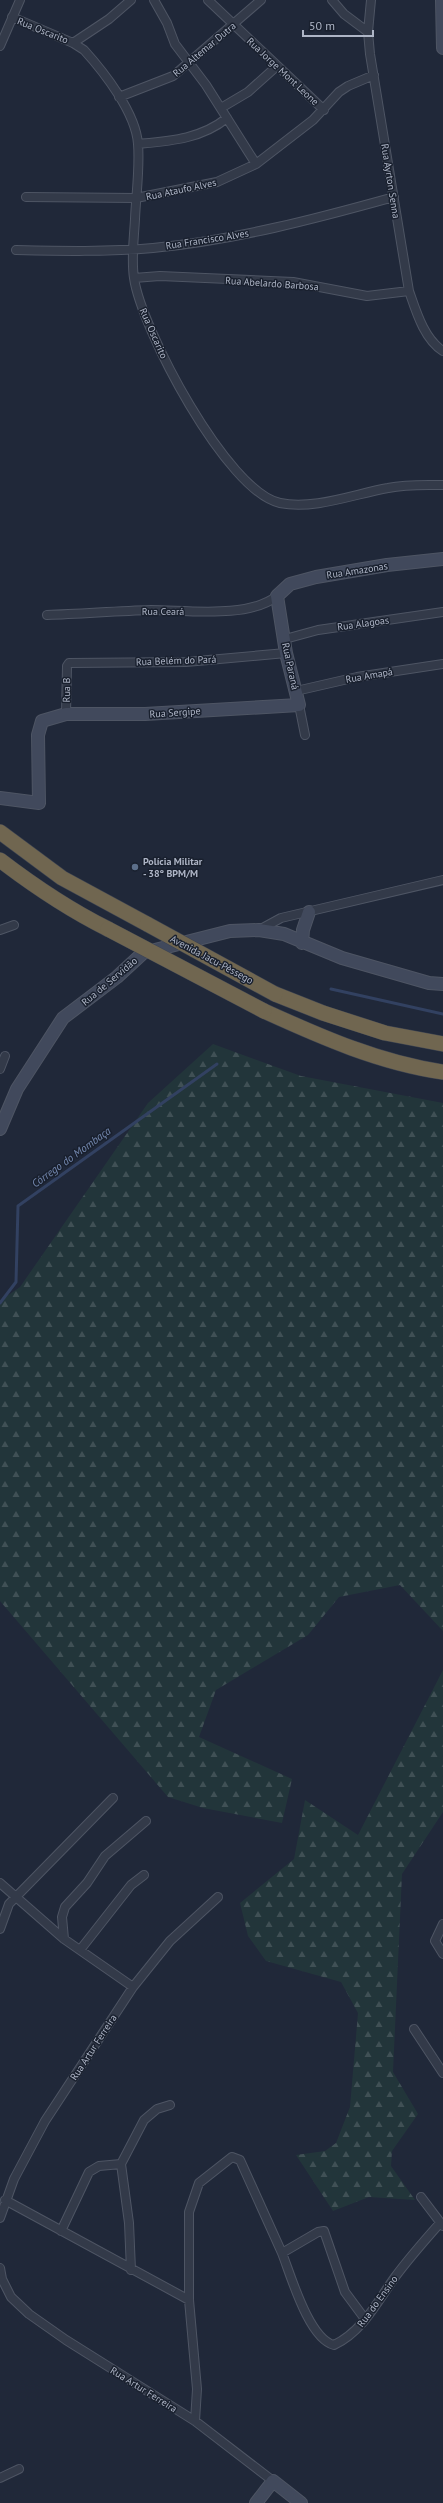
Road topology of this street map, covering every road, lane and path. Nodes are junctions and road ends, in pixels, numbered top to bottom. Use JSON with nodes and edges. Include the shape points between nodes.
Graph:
{"nodes":[{"id":1,"x":20,"y":0,"type":"edge"},
{"id":2,"x":131,"y":0,"type":"edge"},
{"id":3,"x":154,"y":0,"type":"edge"},
{"id":4,"x":208,"y":0,"type":"edge"},
{"id":5,"x":261,"y":0,"type":"edge"},
{"id":6,"x":332,"y":0,"type":"edge"},
{"id":7,"x":371,"y":0,"type":"edge"},
{"id":8,"x":442,"y":0,"type":"edge"},
{"id":9,"x":12,"y":18,"type":"junction"},
{"id":10,"x":234,"y":24,"type":"junction"},
{"id":11,"x":368,"y":32,"type":"junction"},
{"id":12,"x":73,"y":43,"type":"junction"},
{"id":13,"x":0,"y":46,"type":"edge"},
{"id":14,"x":443,"y":48,"type":"edge"},
{"id":15,"x":189,"y":61,"type":"junction"},
{"id":16,"x":277,"y":66,"type":"junction"},
{"id":17,"x":374,"y":75,"type":"junction"},
{"id":18,"x":119,"y":97,"type":"junction"},
{"id":19,"x":221,"y":108,"type":"junction"},
{"id":20,"x":324,"y":110,"type":"junction"},
{"id":21,"x":227,"y":118,"type":"junction"},
{"id":22,"x":138,"y":144,"type":"junction"},
{"id":23,"x":256,"y":164,"type":"junction"},
{"id":24,"x":26,"y":197,"type":"dead end"},
{"id":25,"x":394,"y":197,"type":"junction"},
{"id":26,"x":136,"y":198,"type":"junction"},
{"id":27,"x":133,"y":249,"type":"junction"},
{"id":28,"x":16,"y":250,"type":"dead end"},
{"id":29,"x":134,"y":278,"type":"junction"},
{"id":30,"x":409,"y":291,"type":"junction"},
{"id":31,"x":443,"y":351,"type":"edge"},
{"id":32,"x":443,"y":486,"type":"edge"},
{"id":33,"x":443,"y":559,"type":"edge"},
{"id":34,"x":277,"y":596,"type":"junction"},
{"id":35,"x":443,"y":612,"type":"edge"},
{"id":36,"x":47,"y":615,"type":"dead end"},
{"id":37,"x":285,"y":639,"type":"junction"},
{"id":38,"x":286,"y":652,"type":"junction"},
{"id":39,"x":443,"y":664,"type":"edge"},
{"id":40,"x":67,"y":666,"type":"joint"},
{"id":41,"x":296,"y":691,"type":"junction"},
{"id":42,"x":299,"y":705,"type":"junction"},
{"id":43,"x":66,"y":714,"type":"junction"},
{"id":44,"x":305,"y":736,"type":"dead end"},
{"id":45,"x":1,"y":800,"type":"edge"},
{"id":46,"x":1,"y":831,"type":"edge"},
{"id":47,"x":0,"y":860,"type":"edge"},
{"id":48,"x":443,"y":880,"type":"edge"},
{"id":49,"x":309,"y":912,"type":"junction"},
{"id":50,"x":14,"y":925,"type":"dead end"},
{"id":51,"x":0,"y":930,"type":"edge"},
{"id":52,"x":259,"y":930,"type":"junction"},
{"id":53,"x":302,"y":943,"type":"junction"},
{"id":54,"x":443,"y":984,"type":"edge"},
{"id":55,"x":443,"y":1044,"type":"edge"},
{"id":56,"x":3,"y":1059,"type":"edge"},
{"id":57,"x":0,"y":1069,"type":"edge"},
{"id":58,"x":443,"y":1072,"type":"edge"},
{"id":59,"x":0,"y":1129,"type":"edge"},
{"id":60,"x":113,"y":1798,"type":"dead end"},
{"id":61,"x":146,"y":1820,"type":"dead end"},
{"id":62,"x":144,"y":1875,"type":"dead end"},
{"id":63,"x":0,"y":1883,"type":"edge"},
{"id":64,"x":218,"y":1897,"type":"dead end"},
{"id":65,"x":17,"y":1898,"type":"junction"},
{"id":66,"x":443,"y":1924,"type":"edge"},
{"id":67,"x":0,"y":1929,"type":"edge"},
{"id":68,"x":64,"y":1939,"type":"junction"},
{"id":69,"x":80,"y":1950,"type":"junction"},
{"id":70,"x":443,"y":1954,"type":"edge"},
{"id":71,"x":133,"y":1987,"type":"junction"},
{"id":72,"x":414,"y":2029,"type":"dead end"},
{"id":73,"x":443,"y":2072,"type":"edge"},
{"id":74,"x":170,"y":2105,"type":"dead end"},
{"id":75,"x":121,"y":2164,"type":"junction"},
{"id":76,"x":421,"y":2197,"type":"dead end"},
{"id":77,"x":5,"y":2200,"type":"junction"},
{"id":78,"x":0,"y":2218,"type":"edge"},
{"id":79,"x":442,"y":2225,"type":"edge"},
{"id":80,"x":61,"y":2231,"type":"junction"},
{"id":81,"x":282,"y":2253,"type":"junction"},
{"id":82,"x":0,"y":2268,"type":"edge"},
{"id":83,"x":131,"y":2270,"type":"junction"},
{"id":84,"x":189,"y":2300,"type":"junction"},
{"id":85,"x":365,"y":2319,"type":"junction"},
{"id":86,"x":195,"y":2420,"type":"junction"},
{"id":87,"x":19,"y":2469,"type":"dead end"},
{"id":88,"x":0,"y":2478,"type":"edge"},
{"id":89,"x":272,"y":2481,"type":"junction"},
{"id":90,"x":260,"y":2501,"type":"edge"},
{"id":91,"x":301,"y":2503,"type":"edge"}],
"edges":[{"from":1,"to":9,"type":"street"},
{"from":2,"to":12,"type":"street","via":[[109,19]]},
{"from":3,"to":15,"type":"street","via":[[175,44]]},
{"from":4,"to":10,"type":"street","name":"Rua Jorge Mont Leone"},
{"from":5,"to":10,"type":"street","name":"Rua Altemar Dutra"},
{"from":6,"to":11,"type":"street","via":[[344,14]]},
{"from":7,"to":11,"type":"street","name":"Rua Ayrton Senna"},
{"from":8,"to":14,"type":"street"},
{"from":9,"to":12,"type":"street","name":"Rua Oscarito"},
{"from":9,"to":13,"type":"street"},
{"from":10,"to":15,"type":"street","name":"Rua Altemar Dutra"},
{"from":10,"to":16,"type":"street","name":"Rua Jorge Mont Leone"},
{"from":11,"to":17,"type":"street","name":"Rua Ayrton Senna"},
{"from":12,"to":18,"type":"street","name":"Rua Oscarito","via":[[92,58]]},
{"from":15,"to":18,"type":"street","name":"Rua Altemar Dutra","via":[[173,76]]},
{"from":15,"to":19,"type":"street"},
{"from":16,"to":19,"type":"street","via":[[248,92]]},
{"from":16,"to":20,"type":"street","name":"Rua Jorge Mont Leone"},
{"from":17,"to":20,"type":"street","name":"Rua Ataufo Alves","via":[[348,86]]},
{"from":17,"to":25,"type":"street","name":"Rua Ayrton Senna"},
{"from":18,"to":22,"type":"street","name":"Rua Oscarito","via":[[131,116]]},
{"from":19,"to":21,"type":"street"},
{"from":20,"to":23,"type":"street","name":"Rua Ataufo Alves"},
{"from":21,"to":22,"type":"street","via":[[213,128],[190,137]]},
{"from":21,"to":23,"type":"street"},
{"from":22,"to":26,"type":"street","name":"Rua Oscarito"},
{"from":23,"to":26,"type":"street","name":"Rua Ataufo Alves","via":[[217,182]]},
{"from":24,"to":26,"type":"street","name":"Rua Ataufo Alves"},
{"from":25,"to":27,"type":"street","name":"Rua Francisco Alves","via":[[238,235],[171,246]]},
{"from":25,"to":30,"type":"street","name":"Rua Ayrton Senna"},
{"from":26,"to":27,"type":"street","name":"Rua Oscarito"},
{"from":27,"to":28,"type":"street","name":"Rua Francisco Alves"},
{"from":27,"to":29,"type":"street","name":"Rua Oscarito"},
{"from":29,"to":30,"type":"street","name":"Rua Abelardo Barbosa","via":[[160,276],[293,282],[367,296]]},
{"from":29,"to":32,"type":"street","name":"Rua Oscarito","via":[[142,307],[184,397],[231,464],[265,496],[278,503],[292,505],[405,485]]},
{"from":30,"to":31,"type":"street","name":"Rua Ayrton Senna","via":[[417,314],[432,341]]},
{"from":33,"to":34,"type":"street","name":"Rua Amazonas","via":[[316,577],[290,584]]},
{"from":34,"to":36,"type":"street","name":"Rua Ceará","via":[[260,605],[230,610],[150,610]]},
{"from":34,"to":37,"type":"street","name":"Rua Paraná"},
{"from":35,"to":37,"type":"street","name":"Rua Alagoas","via":[[318,630]]},
{"from":37,"to":38,"type":"street","name":"Rua Paraná"},
{"from":38,"to":40,"type":"street","name":"Rua Belém do Pará","via":[[186,662],[72,663]]},
{"from":38,"to":41,"type":"street","name":"Rua Paraná"},
{"from":39,"to":41,"type":"street","name":"Rua Amapá","via":[[357,677]]},
{"from":40,"to":43,"type":"street","name":"Rua B"},
{"from":41,"to":42,"type":"street","name":"Rua Paraná"},
{"from":42,"to":43,"type":"street","name":"Rua Sergipe","via":[[145,714]]},
{"from":42,"to":44,"type":"street","name":"Rua Paraná"},
{"from":43,"to":45,"type":"street","name":"Rua Sergipe","via":[[51,717],[42,721],[40,725],[39,803]]},
{"from":46,"to":55,"type":"highway","name":"Avenida Jacu-Pêssego","bridge":true,"via":[[62,878],[276,994],[323,1013],[385,1033]]},
{"from":47,"to":58,"type":"highway","bridge":true,"via":[[82,916],[264,1011],[331,1042]]},
{"from":48,"to":49,"type":"street","name":"Rua de Servidão"},
{"from":49,"to":52,"type":"street","name":"Rua de Servidão","via":[[281,918]]},
{"from":49,"to":53,"type":"street"},
{"from":50,"to":51,"type":"street"},
{"from":52,"to":53,"type":"street","via":[[284,934]]},
{"from":52,"to":59,"type":"street","name":"Rua de Servidão","via":[[230,931],[143,953],[117,977],[63,1018],[18,1089]]},
{"from":53,"to":54,"type":"street","via":[[342,958],[429,983]]},
{"from":56,"to":57,"type":"street"},
{"from":60,"to":65,"type":"street"},
{"from":61,"to":68,"type":"street","via":[[105,1856],[87,1884],[65,1907],[62,1917]]},
{"from":62,"to":69,"type":"street","via":[[131,1886]]},
{"from":63,"to":65,"type":"street"},
{"from":64,"to":71,"type":"street","name":"Rua Artur Ferreira","via":[[170,1941]]},
{"from":65,"to":67,"type":"street","via":[[9,1904]]},
{"from":65,"to":68,"type":"street"},
{"from":66,"to":70,"type":"street","via":[[435,1939],[436,1946]]},
{"from":68,"to":69,"type":"street"},
{"from":69,"to":71,"type":"street"},
{"from":71,"to":77,"type":"street","name":"Rua Artur Ferreira","via":[[45,2121]]},
{"from":72,"to":73,"type":"street"},
{"from":74,"to":75,"type":"street","via":[[157,2109],[144,2120]]},
{"from":75,"to":80,"type":"street","via":[[100,2166],[89,2172]]},
{"from":75,"to":83,"type":"street","via":[[129,2223]]},
{"from":76,"to":79,"type":"street","name":"Rua do Ensino"},
{"from":77,"to":78,"type":"street","name":"Rua Artur Ferreira"},
{"from":77,"to":80,"type":"street"},
{"from":79,"to":85,"type":"street","name":"Rua do Ensino","via":[[406,2263]]},
{"from":80,"to":83,"type":"street"},
{"from":81,"to":84,"type":"street","via":[[240,2160],[232,2157],[199,2183],[191,2203],[187,2224]]},
{"from":81,"to":85,"type":"street","via":[[324,2231],[345,2292]]},
{"from":81,"to":85,"type":"street","name":"Rua do Ensino","via":[[307,2314],[327,2343],[334,2345],[343,2341]]},
{"from":82,"to":86,"type":"street","name":"Rua Artur Ferreira","via":[[10,2297],[29,2314],[66,2340]]},
{"from":83,"to":84,"type":"street"},
{"from":84,"to":86,"type":"street","via":[[197,2372]]},
{"from":86,"to":89,"type":"street","name":"Rua Artur Ferreira"},
{"from":87,"to":88,"type":"street"},
{"from":89,"to":90,"type":"street"},
{"from":89,"to":91,"type":"street","name":"Rua Artur Ferreira"}]}
